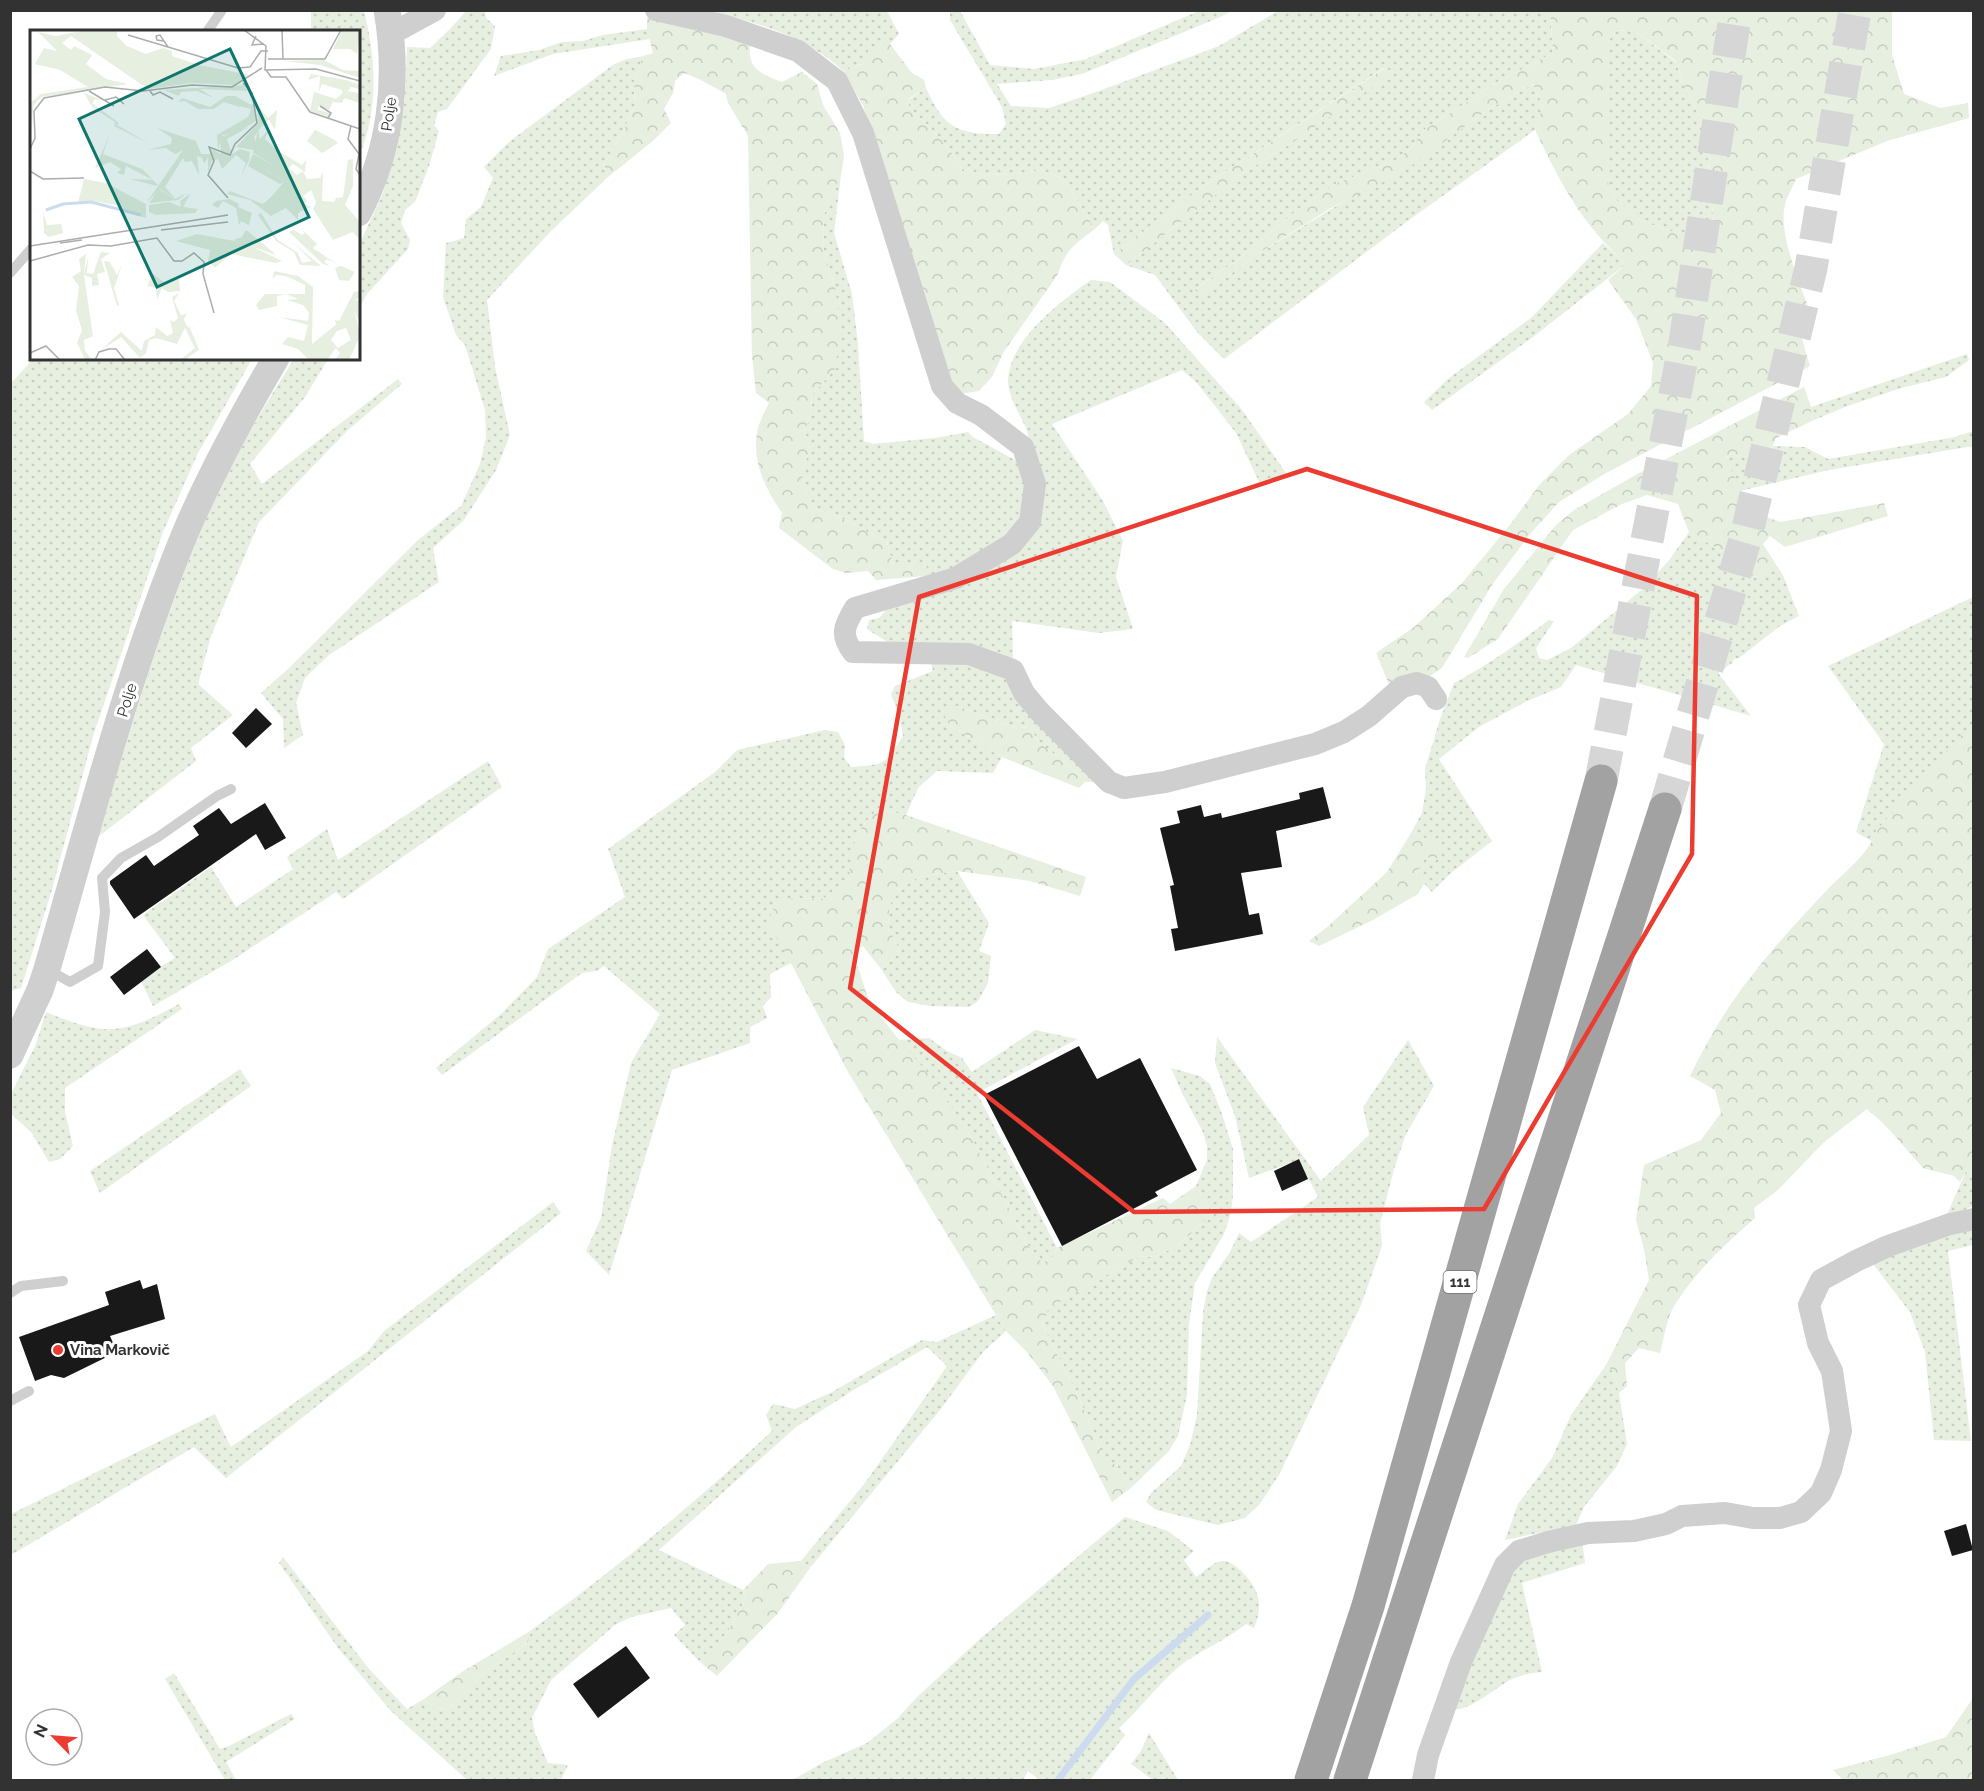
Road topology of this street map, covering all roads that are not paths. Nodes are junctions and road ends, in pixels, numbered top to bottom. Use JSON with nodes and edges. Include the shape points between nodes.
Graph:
{"nodes":[{"id":1,"x":222,"y":10,"type":"edge"},
{"id":2,"x":435,"y":10,"type":"edge"},
{"id":3,"x":656,"y":10,"type":"edge"},
{"id":4,"x":389,"y":22,"type":"edge"},
{"id":5,"x":208,"y":30,"type":"edge"},
{"id":6,"x":360,"y":208,"type":"edge"},
{"id":7,"x":30,"y":250,"type":"edge"},
{"id":8,"x":10,"y":273,"type":"edge"},
{"id":9,"x":275,"y":360,"type":"edge"},
{"id":10,"x":1437,"y":699,"type":"dead end"},
{"id":11,"x":1601,"y":781,"type":"tunnel mouth"},
{"id":12,"x":231,"y":789,"type":"dead end"},
{"id":13,"x":1665,"y":809,"type":"tunnel mouth"},
{"id":14,"x":47,"y":969,"type":"junction"},
{"id":15,"x":10,"y":1055,"type":"edge"},
{"id":16,"x":1974,"y":1219,"type":"edge"},
{"id":17,"x":63,"y":1281,"type":"dead end"},
{"id":18,"x":10,"y":1293,"type":"edge"},
{"id":19,"x":29,"y":1391,"type":"dead end"},
{"id":20,"x":10,"y":1401,"type":"edge"},
{"id":21,"x":1311,"y":1780,"type":"edge"},
{"id":22,"x":1350,"y":1780,"type":"edge"},
{"id":23,"x":1423,"y":1780,"type":"edge"}],
"edges":[{"from":1,"to":5,"type":"lane"},
{"from":2,"to":4,"type":"street"},
{"from":3,"to":10,"type":"street","via":[[726,26],[798,51],[837,81],[863,133],[942,386],[957,403],[981,415],[1023,447],[1035,484],[1030,522],[1012,544],[956,578],[855,608],[846,623],[845,641],[853,652],[969,654],[1013,670],[1024,693],[1039,711],[1109,782],[1124,788],[1219,770],[1315,744],[1369,717],[1409,685],[1428,687]]},
{"from":4,"to":6,"type":"street","name":"Polje","via":[[394,78],[388,124],[380,162]]},
{"from":7,"to":8,"type":"lane"},
{"from":9,"to":14,"type":"street","name":"Polje","via":[[208,483],[158,602]]},
{"from":11,"to":21,"type":"highway","number":"111","via":[[1368,1606]]},
{"from":12,"to":14,"type":"lane","via":[[121,858],[102,878],[105,912],[98,966],[70,982]]},
{"from":13,"to":22,"type":"highway"},
{"from":14,"to":15,"type":"street","name":"Polje"},
{"from":16,"to":23,"type":"street","via":[[1887,1246],[1821,1281],[1809,1305],[1818,1343],[1832,1371],[1841,1431],[1821,1493],[1801,1512],[1780,1518],[1725,1513],[1682,1516],[1634,1531],[1588,1533],[1548,1542],[1519,1551],[1505,1564],[1461,1662]]},
{"from":17,"to":18,"type":"lane","via":[[21,1286]]},
{"from":19,"to":20,"type":"lane"}]}
